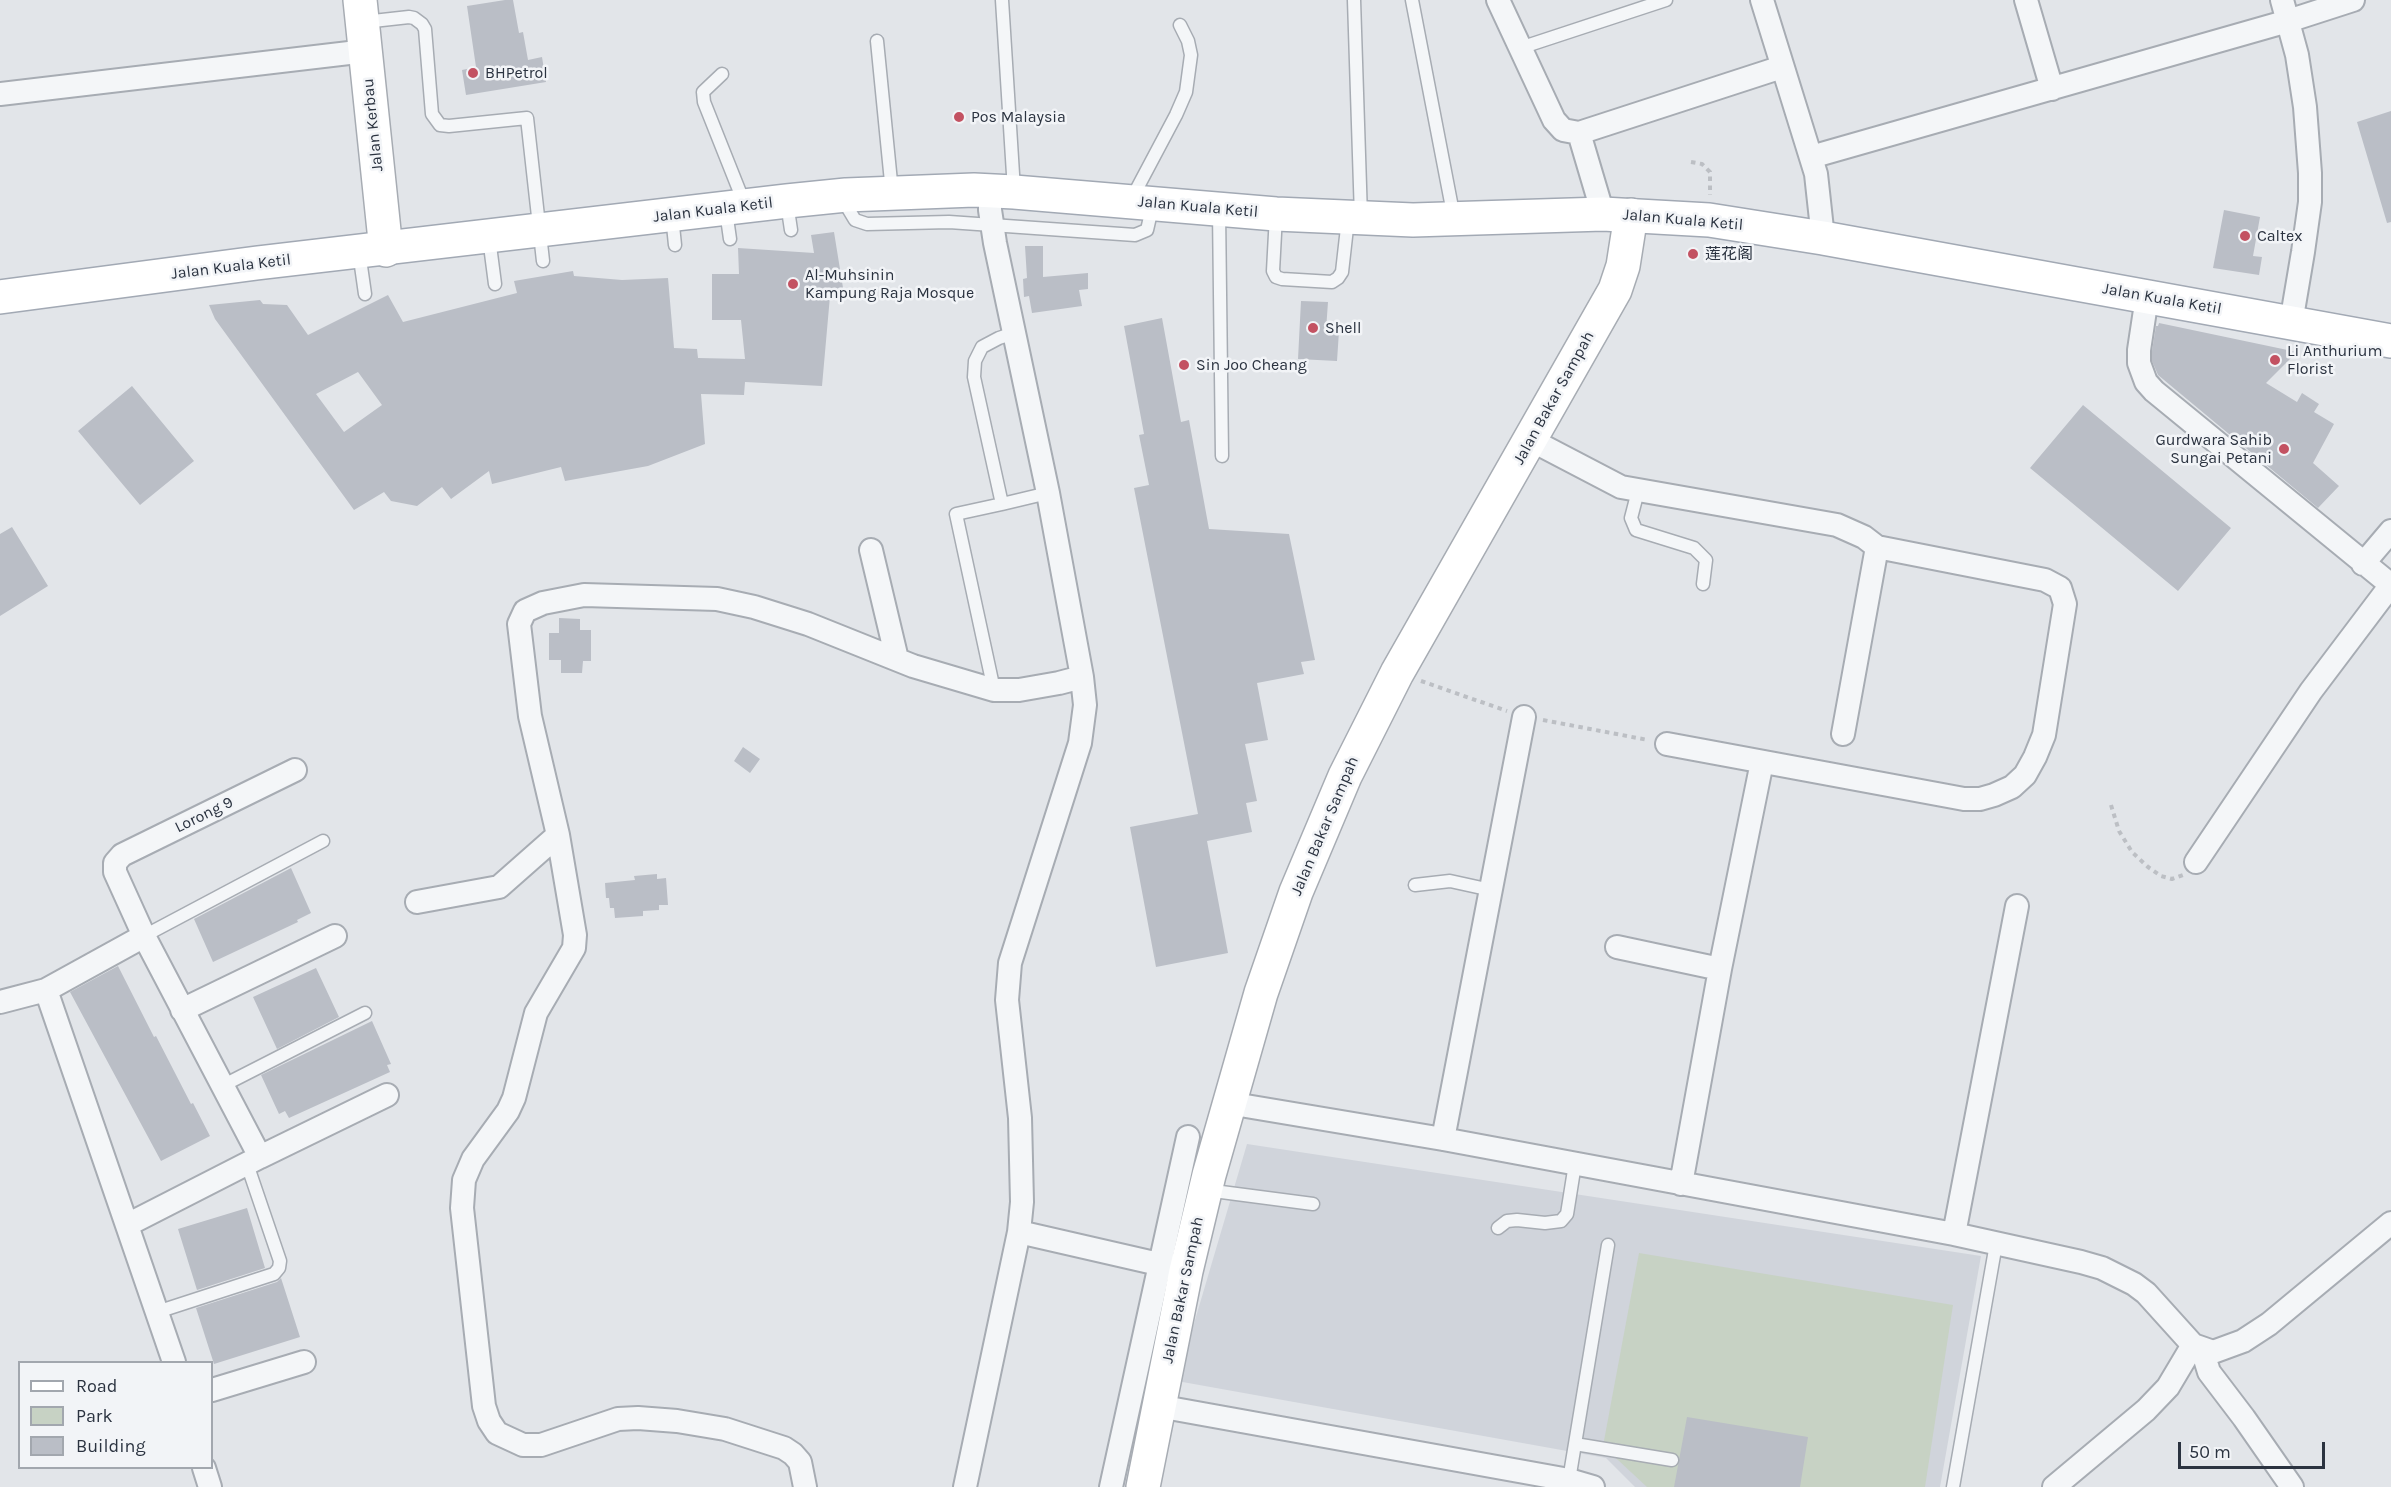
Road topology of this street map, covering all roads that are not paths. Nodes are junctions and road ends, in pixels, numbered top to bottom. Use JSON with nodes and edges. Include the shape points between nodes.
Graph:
{"nodes":[{"id":1,"x":1002,"y":0,"type":"edge"},
{"id":2,"x":1354,"y":0,"type":"edge"},
{"id":3,"x":1412,"y":0,"type":"edge"},
{"id":4,"x":1498,"y":0,"type":"edge"},
{"id":5,"x":1666,"y":0,"type":"edge"},
{"id":6,"x":1762,"y":0,"type":"edge"},
{"id":7,"x":2026,"y":0,"type":"edge"},
{"id":8,"x":2353,"y":0,"type":"edge"},
{"id":9,"x":2285,"y":10,"type":"edge"},
{"id":10,"x":363,"y":24,"type":"edge"},
{"id":11,"x":1180,"y":25,"type":"dead end"},
{"id":12,"x":877,"y":41,"type":"dead end"},
{"id":13,"x":1520,"y":48,"type":"junction"},
{"id":14,"x":1782,"y":67,"type":"junction"},
{"id":15,"x":722,"y":74,"type":"dead end"},
{"id":16,"x":2052,"y":89,"type":"junction"},
{"id":17,"x":0,"y":94,"type":"edge"},
{"id":18,"x":1579,"y":133,"type":"junction"},
{"id":19,"x":1811,"y":158,"type":"junction"},
{"id":20,"x":1002,"y":191,"type":"junction"},
{"id":21,"x":892,"y":193,"type":"junction"},
{"id":22,"x":846,"y":195,"type":"junction"},
{"id":23,"x":1141,"y":203,"type":"junction"},
{"id":24,"x":948,"y":206,"type":"junction"},
{"id":25,"x":1219,"y":209,"type":"junction"},
{"id":26,"x":1276,"y":214,"type":"junction"},
{"id":27,"x":1617,"y":214,"type":"junction"},
{"id":28,"x":733,"y":218,"type":"junction"},
{"id":29,"x":1354,"y":218,"type":"junction"},
{"id":30,"x":1454,"y":219,"type":"junction"},
{"id":31,"x":992,"y":224,"type":"junction"},
{"id":32,"x":489,"y":237,"type":"junction"},
{"id":33,"x":1823,"y":238,"type":"junction"},
{"id":34,"x":541,"y":246,"type":"junction"},
{"id":35,"x":372,"y":251,"type":"junction"},
{"id":36,"x":495,"y":284,"type":"dead end"},
{"id":37,"x":365,"y":294,"type":"dead end"},
{"id":38,"x":0,"y":297,"type":"edge"},
{"id":39,"x":2147,"y":297,"type":"junction"},
{"id":40,"x":2291,"y":323,"type":"junction"},
{"id":41,"x":1014,"y":333,"type":"junction"},
{"id":42,"x":2391,"y":341,"type":"edge"},
{"id":43,"x":1531,"y":440,"type":"junction"},
{"id":44,"x":1222,"y":456,"type":"dead end"},
{"id":45,"x":1638,"y":491,"type":"junction"},
{"id":46,"x":1048,"y":494,"type":"junction"},
{"id":47,"x":1002,"y":504,"type":"junction"},
{"id":48,"x":2391,"y":531,"type":"edge"},
{"id":49,"x":1877,"y":547,"type":"junction"},
{"id":50,"x":871,"y":550,"type":"dead end"},
{"id":51,"x":2363,"y":564,"type":"junction"},
{"id":52,"x":1703,"y":584,"type":"dead end"},
{"id":53,"x":897,"y":659,"type":"junction"},
{"id":54,"x":1082,"y":677,"type":"junction"},
{"id":55,"x":994,"y":690,"type":"junction"},
{"id":56,"x":1524,"y":717,"type":"road end"},
{"id":57,"x":1843,"y":734,"type":"dead end"},
{"id":58,"x":1667,"y":744,"type":"road end"},
{"id":59,"x":1762,"y":762,"type":"junction"},
{"id":60,"x":295,"y":770,"type":"dead end"},
{"id":61,"x":558,"y":835,"type":"junction"},
{"id":62,"x":323,"y":841,"type":"dead end"},
{"id":63,"x":2196,"y":862,"type":"road end"},
{"id":64,"x":1415,"y":885,"type":"dead end"},
{"id":65,"x":1491,"y":890,"type":"junction"},
{"id":66,"x":417,"y":902,"type":"dead end"},
{"id":67,"x":2017,"y":906,"type":"dead end"},
{"id":68,"x":144,"y":936,"type":"junction"},
{"id":69,"x":335,"y":936,"type":"dead end"},
{"id":70,"x":1617,"y":947,"type":"dead end"},
{"id":71,"x":1720,"y":969,"type":"junction"},
{"id":72,"x":46,"y":990,"type":"junction"},
{"id":73,"x":0,"y":1002,"type":"edge"},
{"id":74,"x":182,"y":1010,"type":"junction"},
{"id":75,"x":365,"y":1013,"type":"dead end"},
{"id":76,"x":222,"y":1086,"type":"junction"},
{"id":77,"x":387,"y":1095,"type":"dead end"},
{"id":78,"x":1228,"y":1102,"type":"junction"},
{"id":79,"x":1188,"y":1137,"type":"dead end"},
{"id":80,"x":1443,"y":1139,"type":"junction"},
{"id":81,"x":253,"y":1161,"type":"junction"},
{"id":82,"x":1575,"y":1164,"type":"junction"},
{"id":83,"x":1681,"y":1184,"type":"junction"},
{"id":84,"x":1205,"y":1190,"type":"junction"},
{"id":85,"x":1313,"y":1204,"type":"dead end"},
{"id":86,"x":2391,"y":1223,"type":"edge"},
{"id":87,"x":127,"y":1225,"type":"junction"},
{"id":88,"x":1498,"y":1228,"type":"dead end"},
{"id":89,"x":1019,"y":1232,"type":"junction"},
{"id":90,"x":1954,"y":1234,"type":"junction"},
{"id":91,"x":1996,"y":1244,"type":"junction"},
{"id":92,"x":1608,"y":1245,"type":"dead end"},
{"id":93,"x":1173,"y":1268,"type":"junction"},
{"id":94,"x":157,"y":1312,"type":"junction"},
{"id":95,"x":2198,"y":1347,"type":"junction"},
{"id":96,"x":174,"y":1361,"type":"edge"},
{"id":97,"x":304,"y":1362,"type":"dead end"},
{"id":98,"x":213,"y":1390,"type":"edge"},
{"id":99,"x":1158,"y":1406,"type":"junction"},
{"id":100,"x":1575,"y":1443,"type":"junction"},
{"id":101,"x":1672,"y":1460,"type":"dead end"},
{"id":102,"x":205,"y":1469,"type":"edge"},
{"id":103,"x":1569,"y":1480,"type":"junction"},
{"id":104,"x":210,"y":1487,"type":"edge"},
{"id":105,"x":805,"y":1487,"type":"edge"},
{"id":106,"x":965,"y":1487,"type":"edge"},
{"id":107,"x":1111,"y":1487,"type":"edge"},
{"id":108,"x":1143,"y":1487,"type":"edge"},
{"id":109,"x":1593,"y":1487,"type":"edge"},
{"id":110,"x":1953,"y":1487,"type":"edge"},
{"id":111,"x":2054,"y":1487,"type":"edge"},
{"id":112,"x":2292,"y":1487,"type":"edge"}],
"edges":[{"from":1,"to":20,"type":"lane"},
{"from":2,"to":29,"type":"lane"},
{"from":3,"to":30,"type":"lane"},
{"from":4,"to":13,"type":"street"},
{"from":5,"to":13,"type":"lane"},
{"from":6,"to":14,"type":"street"},
{"from":7,"to":16,"type":"street"},
{"from":8,"to":9,"type":"street"},
{"from":9,"to":16,"type":"street"},
{"from":9,"to":40,"type":"street","via":[[2305,107],[2310,173],[2305,242]]},
{"from":10,"to":17,"type":"street"},
{"from":10,"to":34,"type":"lane","via":[[409,17],[422,24],[432,114],[440,125],[527,118]]},
{"from":10,"to":35,"type":"main road","name":"Jalan Kerbau"},
{"from":11,"to":23,"type":"lane","via":[[1191,55],[1186,92]]},
{"from":12,"to":21,"type":"lane"},
{"from":13,"to":18,"type":"street","via":[[1554,120],[1563,130]]},
{"from":14,"to":18,"type":"street"},
{"from":14,"to":19,"type":"street"},
{"from":15,"to":28,"type":"lane","via":[[703,92]]},
{"from":16,"to":19,"type":"street"},
{"from":18,"to":27,"type":"street"},
{"from":19,"to":33,"type":"street"},
{"from":20,"to":23,"type":"main road","name":"Jalan Kuala Ketil"},
{"from":20,"to":24,"type":"main road","name":"Jalan Kuala Ketil"},
{"from":20,"to":31,"type":"street"},
{"from":21,"to":22,"type":"main road","name":"Jalan Kuala Ketil"},
{"from":21,"to":24,"type":"main road","name":"Jalan Kuala Ketil"},
{"from":22,"to":24,"type":"lane","via":[[855,220],[867,224]]},
{"from":22,"to":28,"type":"main road","name":"Jalan Kuala Ketil","via":[[789,216]]},
{"from":23,"to":25,"type":"main road","name":"Jalan Kuala Ketil"},
{"from":23,"to":31,"type":"lane","via":[[1147,230],[1135,235]]},
{"from":24,"to":31,"type":"lane"},
{"from":25,"to":26,"type":"main road","name":"Jalan Kuala Ketil"},
{"from":25,"to":44,"type":"lane"},
{"from":26,"to":29,"type":"main road","name":"Jalan Kuala Ketil"},
{"from":26,"to":29,"type":"lane","via":[[1276,277],[1332,282],[1342,272]]},
{"from":27,"to":30,"type":"main road","name":"Jalan Kuala Ketil"},
{"from":27,"to":33,"type":"main road","name":"Jalan Kuala Ketil","via":[[1709,220]]},
{"from":27,"to":43,"type":"main road","name":"Jalan Bakar Sampah","via":[[1623,266],[1615,290]]},
{"from":28,"to":34,"type":"main road","name":"Jalan Kuala Ketil","via":[[674,230]]},
{"from":29,"to":30,"type":"main road","name":"Jalan Kuala Ketil"},
{"from":31,"to":41,"type":"street"},
{"from":32,"to":34,"type":"main road","name":"Jalan Kuala Ketil"},
{"from":32,"to":35,"type":"main road","name":"Jalan Kuala Ketil"},
{"from":32,"to":36,"type":"lane"},
{"from":33,"to":39,"type":"main road","name":"Jalan Kuala Ketil"},
{"from":35,"to":37,"type":"lane"},
{"from":35,"to":38,"type":"main road","name":"Jalan Kuala Ketil"},
{"from":39,"to":40,"type":"main road","name":"Jalan Kuala Ketil"},
{"from":39,"to":51,"type":"street","via":[[2139,350],[2146,382]]},
{"from":40,"to":42,"type":"main road","name":"Jalan Kuala Ketil"},
{"from":41,"to":46,"type":"street"},
{"from":41,"to":47,"type":"lane","via":[[982,347],[975,361],[974,377]]},
{"from":43,"to":45,"type":"street","via":[[1600,477]]},
{"from":43,"to":78,"type":"main road","name":"Jalan Bakar Sampah","via":[[1397,673],[1345,776],[1296,892]]},
{"from":45,"to":49,"type":"street","via":[[1837,525]]},
{"from":45,"to":52,"type":"lane","via":[[1631,518],[1636,530],[1694,548],[1706,560]]},
{"from":46,"to":47,"type":"lane"},
{"from":46,"to":54,"type":"street"},
{"from":47,"to":55,"type":"lane","via":[[956,514]]},
{"from":48,"to":51,"type":"street"},
{"from":49,"to":57,"type":"street"},
{"from":49,"to":59,"type":"street","via":[[2045,580],[2060,588],[2065,604],[2054,684],[2044,735],[2035,757],[2025,775],[2012,786],[1980,799]]},
{"from":50,"to":53,"type":"street"},
{"from":51,"to":63,"type":"street","via":[[2391,585],[2310,691]]},
{"from":53,"to":55,"type":"street"},
{"from":53,"to":61,"type":"street","via":[[787,617],[717,600],[584,595],[543,603],[525,611],[519,624],[530,716]]},
{"from":54,"to":55,"type":"street","via":[[1019,690]]},
{"from":54,"to":89,"type":"street","via":[[1085,705],[1080,743],[1010,963],[1007,1000],[1022,1168]]},
{"from":56,"to":65,"type":"street"},
{"from":58,"to":59,"type":"street"},
{"from":59,"to":71,"type":"street"},
{"from":60,"to":68,"type":"street","name":"Lorong 9","via":[[122,855],[115,863],[115,872]]},
{"from":61,"to":66,"type":"street","via":[[499,887]]},
{"from":61,"to":105,"type":"street","via":[[574,948],[536,1013],[508,1111],[473,1159],[464,1180],[462,1208],[484,1406],[489,1421],[497,1433],[523,1445],[541,1445],[618,1419],[677,1421],[725,1430],[793,1454],[800,1462]]},
{"from":62,"to":68,"type":"lane"},
{"from":64,"to":65,"type":"lane","via":[[1450,881]]},
{"from":65,"to":80,"type":"street"},
{"from":67,"to":90,"type":"street"},
{"from":68,"to":72,"type":"street"},
{"from":68,"to":74,"type":"street"},
{"from":69,"to":74,"type":"street"},
{"from":70,"to":71,"type":"street"},
{"from":71,"to":83,"type":"street"},
{"from":72,"to":73,"type":"street"},
{"from":72,"to":87,"type":"street"},
{"from":74,"to":76,"type":"street"},
{"from":75,"to":76,"type":"lane"},
{"from":76,"to":81,"type":"street"},
{"from":77,"to":81,"type":"street"},
{"from":78,"to":80,"type":"street"},
{"from":78,"to":84,"type":"main road","name":"Jalan Bakar Sampah"},
{"from":79,"to":93,"type":"street"},
{"from":80,"to":82,"type":"street"},
{"from":81,"to":87,"type":"street"},
{"from":81,"to":94,"type":"lane","via":[[279,1268],[274,1274]]},
{"from":82,"to":83,"type":"street"},
{"from":82,"to":88,"type":"lane","via":[[1567,1214],[1561,1221],[1507,1221]]},
{"from":83,"to":90,"type":"street"},
{"from":84,"to":85,"type":"lane"},
{"from":84,"to":93,"type":"main road","name":"Jalan Bakar Sampah"},
{"from":86,"to":95,"type":"street","via":[[2269,1324],[2227,1348],[2213,1352]]},
{"from":87,"to":94,"type":"street"},
{"from":89,"to":93,"type":"street"},
{"from":89,"to":106,"type":"street"},
{"from":90,"to":91,"type":"street"},
{"from":91,"to":95,"type":"street","via":[[2081,1262],[2121,1276],[2146,1293]]},
{"from":91,"to":110,"type":"lane"},
{"from":92,"to":100,"type":"lane"},
{"from":93,"to":99,"type":"main road","name":"Jalan Bakar Sampah"},
{"from":93,"to":107,"type":"street"},
{"from":94,"to":96,"type":"street"},
{"from":95,"to":111,"type":"street","via":[[2146,1410]]},
{"from":95,"to":112,"type":"street","via":[[2209,1372]]},
{"from":97,"to":98,"type":"street"},
{"from":99,"to":103,"type":"street"},
{"from":99,"to":108,"type":"main road","name":"Jalan Bakar Sampah"},
{"from":100,"to":101,"type":"lane"},
{"from":100,"to":103,"type":"lane"},
{"from":102,"to":104,"type":"street"},
{"from":103,"to":109,"type":"street"}]}
